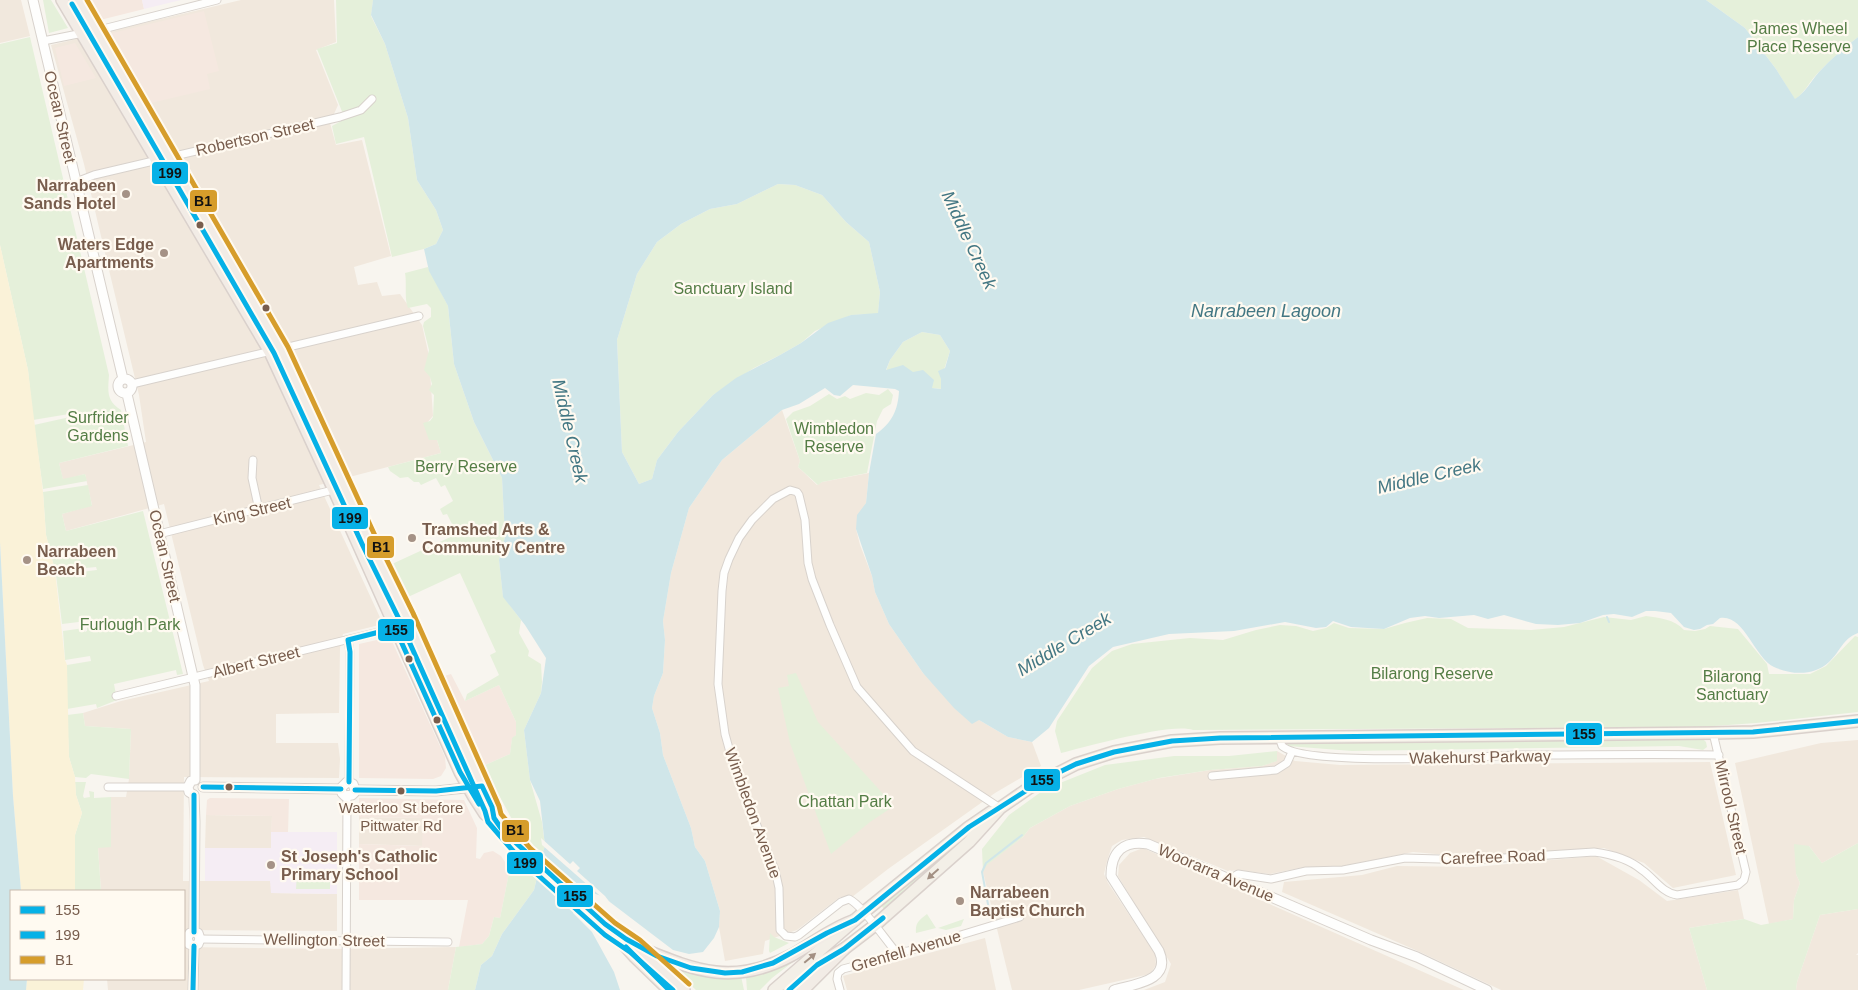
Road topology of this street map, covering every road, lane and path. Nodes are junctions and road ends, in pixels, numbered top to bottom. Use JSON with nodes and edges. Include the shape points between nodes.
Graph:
{"nodes":[{"id":1,"x":33,"y":0,"type":"edge"},
{"id":2,"x":62,"y":0,"type":"edge"},
{"id":3,"x":78,"y":0,"type":"edge"},
{"id":4,"x":217,"y":0,"type":"edge"},
{"id":5,"x":204,"y":2,"type":"edge"},
{"id":6,"x":94,"y":30,"type":"junction"},
{"id":7,"x":82,"y":33,"type":"junction"},
{"id":8,"x":42,"y":41,"type":"junction"},
{"id":9,"x":372,"y":99,"type":"dead end"},
{"id":10,"x":168,"y":158,"type":"junction"},
{"id":11,"x":157,"y":160,"type":"junction"},
{"id":12,"x":76,"y":182,"type":"junction"},
{"id":13,"x":419,"y":316,"type":"dead end"},
{"id":14,"x":276,"y":351,"type":"junction"},
{"id":15,"x":123,"y":379,"type":"junction"},
{"id":16,"x":132,"y":384,"type":"junction"},
{"id":17,"x":127,"y":394,"type":"junction"},
{"id":18,"x":254,"y":460,"type":"dead end"},
{"id":19,"x":339,"y":489,"type":"junction"},
{"id":20,"x":259,"y":510,"type":"junction"},
{"id":21,"x":159,"y":534,"type":"junction"},
{"id":22,"x":396,"y":628,"type":"junction"},
{"id":23,"x":348,"y":640,"type":"junction"},
{"id":24,"x":194,"y":678,"type":"junction"},
{"id":25,"x":116,"y":696,"type":"dead end"},
{"id":26,"x":1858,"y":721,"type":"edge"},
{"id":27,"x":1713,"y":734,"type":"junction"},
{"id":28,"x":1279,"y":737,"type":"junction"},
{"id":29,"x":1292,"y":752,"type":"junction"},
{"id":30,"x":1719,"y":755,"type":"junction"},
{"id":31,"x":1212,"y":776,"type":"dead end"},
{"id":32,"x":195,"y":780,"type":"junction"},
{"id":33,"x":482,"y":786,"type":"junction"},
{"id":34,"x":108,"y":787,"type":"dead end"},
{"id":35,"x":203,"y":787,"type":"junction"},
{"id":36,"x":469,"y":788,"type":"junction"},
{"id":37,"x":352,"y":790,"type":"junction"},
{"id":38,"x":191,"y":791,"type":"junction"},
{"id":39,"x":1000,"y":808,"type":"junction"},
{"id":40,"x":494,"y":818,"type":"junction"},
{"id":41,"x":958,"y":835,"type":"junction"},
{"id":42,"x":969,"y":842,"type":"junction"},
{"id":43,"x":1230,"y":879,"type":"junction"},
{"id":44,"x":1744,"y":880,"type":"joint"},
{"id":45,"x":859,"y":916,"type":"junction"},
{"id":46,"x":1020,"y":917,"type":"dead end"},
{"id":47,"x":874,"y":926,"type":"junction"},
{"id":48,"x":610,"y":929,"type":"junction"},
{"id":49,"x":185,"y":938,"type":"edge"},
{"id":50,"x":196,"y":939,"type":"junction"},
{"id":51,"x":347,"y":940,"type":"junction"},
{"id":52,"x":448,"y":942,"type":"dead end"},
{"id":53,"x":635,"y":946,"type":"junction"},
{"id":54,"x":844,"y":949,"type":"junction"},
{"id":55,"x":896,"y":952,"type":"junction"},
{"id":56,"x":660,"y":985,"type":"edge"},
{"id":57,"x":193,"y":990,"type":"edge"},
{"id":58,"x":346,"y":990,"type":"edge"},
{"id":59,"x":668,"y":990,"type":"edge"},
{"id":60,"x":684,"y":990,"type":"edge"},
{"id":61,"x":774,"y":990,"type":"edge"},
{"id":62,"x":790,"y":990,"type":"edge"},
{"id":63,"x":802,"y":990,"type":"edge"},
{"id":64,"x":840,"y":990,"type":"edge"},
{"id":65,"x":1114,"y":990,"type":"edge"},
{"id":66,"x":1487,"y":990,"type":"edge"}],
"edges":[{"from":1,"to":8,"type":"street","name":"Ocean Street"},
{"from":2,"to":7,"type":"highway"},
{"from":3,"to":6,"type":"highway"},
{"from":4,"to":5,"type":"street"},
{"from":5,"to":6,"type":"street"},
{"from":6,"to":7,"type":"street"},
{"from":6,"to":10,"type":"highway"},
{"from":7,"to":8,"type":"street"},
{"from":7,"to":11,"type":"highway"},
{"from":8,"to":12,"type":"street","name":"Ocean Street"},
{"from":9,"to":10,"type":"street","name":"Robertson Street","via":[[361,110],[340,117]]},
{"from":10,"to":11,"type":"street","name":"Robertson Street"},
{"from":10,"to":14,"type":"highway"},
{"from":11,"to":12,"type":"street","name":"Robertson Street"},
{"from":11,"to":14,"type":"highway"},
{"from":12,"to":15,"type":"street","name":"Ocean Street"},
{"from":13,"to":14,"type":"street"},
{"from":14,"to":16,"type":"street"},
{"from":14,"to":19,"type":"highway"},
{"from":15,"to":16,"type":"street"},
{"from":15,"to":17,"type":"street","name":"Ocean Street","via":[[118,389]]},
{"from":16,"to":17,"type":"street","via":[[132,390]]},
{"from":17,"to":21,"type":"street","name":"Ocean Street"},
{"from":18,"to":20,"type":"street","via":[[252,478]]},
{"from":19,"to":20,"type":"street","name":"King Street"},
{"from":19,"to":22,"type":"highway"},
{"from":19,"to":33,"type":"highway","via":[[406,616]]},
{"from":20,"to":21,"type":"street","name":"King Street"},
{"from":21,"to":24,"type":"street","name":"Ocean Street"},
{"from":22,"to":23,"type":"street","name":"Albert Street"},
{"from":22,"to":36,"type":"highway"},
{"from":23,"to":24,"type":"street","name":"Albert Street"},
{"from":23,"to":37,"type":"street"},
{"from":24,"to":25,"type":"street","name":"Albert Street"},
{"from":24,"to":32,"type":"street","name":"Ocean Street"},
{"from":26,"to":27,"type":"main road","name":"Wakehurst Parkway"},
{"from":27,"to":28,"type":"main road","name":"Wakehurst Parkway"},
{"from":27,"to":30,"type":"street","name":"Mirrool Street"},
{"from":28,"to":29,"type":"street","via":[[1282,746]]},
{"from":28,"to":39,"type":"main road","name":"Wakehurst Parkway","via":[[1192,739],[1114,752],[1061,771]]},
{"from":29,"to":30,"type":"street","name":"Wakehurst Parkway","via":[[1382,759]]},
{"from":29,"to":31,"type":"street","via":[[1287,763],[1276,770]]},
{"from":30,"to":44,"type":"street","name":"Mirrool Street","via":[[1746,872]]},
{"from":32,"to":35,"type":"street"},
{"from":32,"to":38,"type":"street","via":[[189,783]]},
{"from":33,"to":36,"type":"street"},
{"from":33,"to":40,"type":"highway"},
{"from":34,"to":38,"type":"street"},
{"from":35,"to":37,"type":"street","via":[[339,789],[342,794]]},
{"from":35,"to":38,"type":"street","via":[[200,794]]},
{"from":36,"to":37,"type":"street"},
{"from":36,"to":40,"type":"highway","via":[[485,814]]},
{"from":37,"to":51,"type":"street"},
{"from":38,"to":50,"type":"street"},
{"from":39,"to":41,"type":"main road","name":"Wakehurst Parkway"},
{"from":39,"to":42,"type":"main road","name":"Wakehurst Parkway"},
{"from":39,"to":45,"type":"street","name":"Wimbledon Avenue","via":[[913,751],[857,687],[812,579],[798,492],[790,490],[773,499],[739,538],[724,573],[718,684],[725,734],[736,774],[775,870],[780,894],[778,926],[782,933],[799,935],[845,899],[853,900]]},
{"from":40,"to":48,"type":"highway","via":[[517,845]]},
{"from":41,"to":42,"type":"main road"},
{"from":41,"to":45,"type":"main road","name":"Wakehurst Parkway"},
{"from":42,"to":47,"type":"main road","name":"Wakehurst Parkway","one_way":true},
{"from":43,"to":44,"type":"street","name":"Carefree Road","via":[[1238,874],[1271,879],[1405,858],[1473,860],[1594,852],[1610,854],[1642,869],[1668,894],[1738,885]]},
{"from":43,"to":65,"type":"street","name":"Woorarra Avenue","via":[[1148,844],[1137,842],[1119,849],[1111,865],[1110,876],[1159,951],[1162,965],[1155,978]]},
{"from":43,"to":66,"type":"street","name":"Woorarra Avenue","via":[[1417,957]]},
{"from":45,"to":47,"type":"street","name":"Wimbledon Avenue"},
{"from":45,"to":53,"type":"highway","via":[[789,957],[743,972],[720,973],[691,968]]},
{"from":61,"to":45,"type":"main road","name":"Wakehurst Parkway","one_way":true},
{"from":46,"to":55,"type":"street","name":"Grenfell Avenue"},
{"from":47,"to":54,"type":"main road","name":"Wakehurst Parkway"},
{"from":47,"to":55,"type":"street","name":"Wimbledon Avenue"},
{"from":48,"to":53,"type":"highway"},
{"from":48,"to":56,"type":"highway"},
{"from":49,"to":50,"type":"street","via":[[188,934]]},
{"from":50,"to":51,"type":"street","name":"Wellington Street"},
{"from":50,"to":57,"type":"street"},
{"from":51,"to":52,"type":"street","name":"Wellington Street"},
{"from":51,"to":58,"type":"street"},
{"from":53,"to":60,"type":"highway"},
{"from":54,"to":62,"type":"main road","name":"Wakehurst Parkway","via":[[817,965]]},
{"from":54,"to":63,"type":"highway"},
{"from":55,"to":64,"type":"street","name":"Grenfell Avenue","via":[[892,956],[843,969],[837,979]]},
{"from":56,"to":59,"type":"highway"}]}
